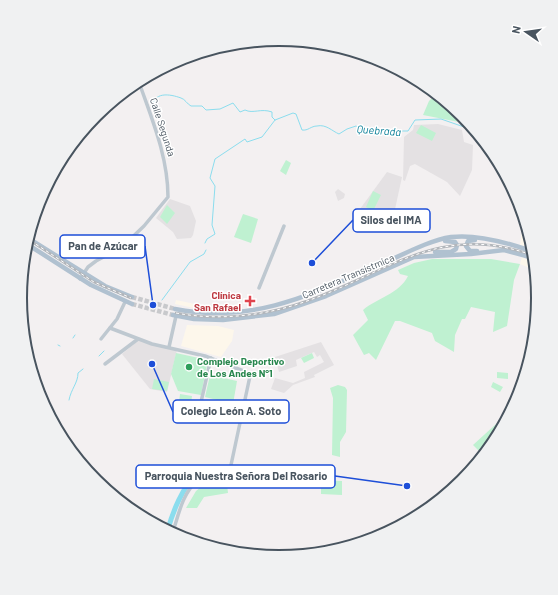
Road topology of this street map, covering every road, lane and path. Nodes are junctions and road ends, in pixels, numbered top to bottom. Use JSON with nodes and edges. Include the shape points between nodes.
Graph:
{"nodes":[{"id":1,"x":141,"y":87,"type":"edge"},
{"id":2,"x":284,"y":226,"type":"dead end"},
{"id":3,"x":34,"y":241,"type":"edge"},
{"id":4,"x":494,"y":241,"type":"junction"},
{"id":5,"x":32,"y":247,"type":"edge"},
{"id":6,"x":420,"y":247,"type":"junction"},
{"id":7,"x":504,"y":250,"type":"junction"},
{"id":8,"x":526,"y":250,"type":"edge"},
{"id":9,"x":414,"y":257,"type":"junction"},
{"id":10,"x":528,"y":257,"type":"edge"},
{"id":11,"x":83,"y":273,"type":"junction"},
{"id":12,"x":80,"y":279,"type":"junction"},
{"id":13,"x":259,"y":288,"type":"dead end"},
{"id":14,"x":132,"y":297,"type":"tunnel mouth"},
{"id":15,"x":126,"y":302,"type":"junction"},
{"id":16,"x":132,"y":304,"type":"tunnel mouth"},
{"id":17,"x":175,"y":309,"type":"tunnel mouth"},
{"id":18,"x":174,"y":316,"type":"joint"},
{"id":19,"x":110,"y":328,"type":"junction"},
{"id":20,"x":101,"y":339,"type":"dead end"},
{"id":21,"x":138,"y":339,"type":"junction"},
{"id":22,"x":169,"y":347,"type":"junction"},
{"id":23,"x":213,"y":359,"type":"junction"},
{"id":24,"x":106,"y":364,"type":"dead end"},
{"id":25,"x":201,"y":402,"type":"dead end"},
{"id":26,"x":175,"y":527,"type":"edge"}],
"edges":[{"from":1,"to":11,"type":"street","name":"Calle Segunda","via":[[164,155],[168,197],[122,247],[96,261]]},
{"from":2,"to":13,"type":"street"},
{"from":3,"to":11,"type":"main road"},
{"from":4,"to":6,"type":"main road","name":"Carretera Transístmica","via":[[460,236]]},
{"from":4,"to":7,"type":"main road","via":[[471,240],[466,246],[471,251]]},
{"from":4,"to":8,"type":"main road","name":"Carretera Transístmica"},
{"from":5,"to":12,"type":"main road"},
{"from":6,"to":9,"type":"main road","via":[[449,240],[457,245],[452,252],[434,252]]},
{"from":6,"to":17,"type":"main road","name":"Carretera Transístmica","via":[[314,294],[282,304],[218,314]]},
{"from":7,"to":9,"type":"main road","name":"Carretera Transístmica"},
{"from":7,"to":10,"type":"main road","name":"Carretera Transístmica"},
{"from":9,"to":18,"type":"main road","name":"Carretera Transístmica","via":[[326,296],[282,312],[223,320]]},
{"from":11,"to":12,"type":"street","name":"Calle Segunda"},
{"from":11,"to":14,"type":"main road"},
{"from":12,"to":15,"type":"main road"},
{"from":15,"to":16,"type":"main road"},
{"from":15,"to":19,"type":"street"},
{"from":18,"to":22,"type":"street"},
{"from":19,"to":20,"type":"street"},
{"from":19,"to":21,"type":"street"},
{"from":21,"to":22,"type":"street"},
{"from":21,"to":24,"type":"street"},
{"from":22,"to":23,"type":"street"},
{"from":23,"to":25,"type":"street"},
{"from":23,"to":26,"type":"street","via":[[250,376],[242,419],[231,465],[226,475],[197,481],[182,506]]}]}
